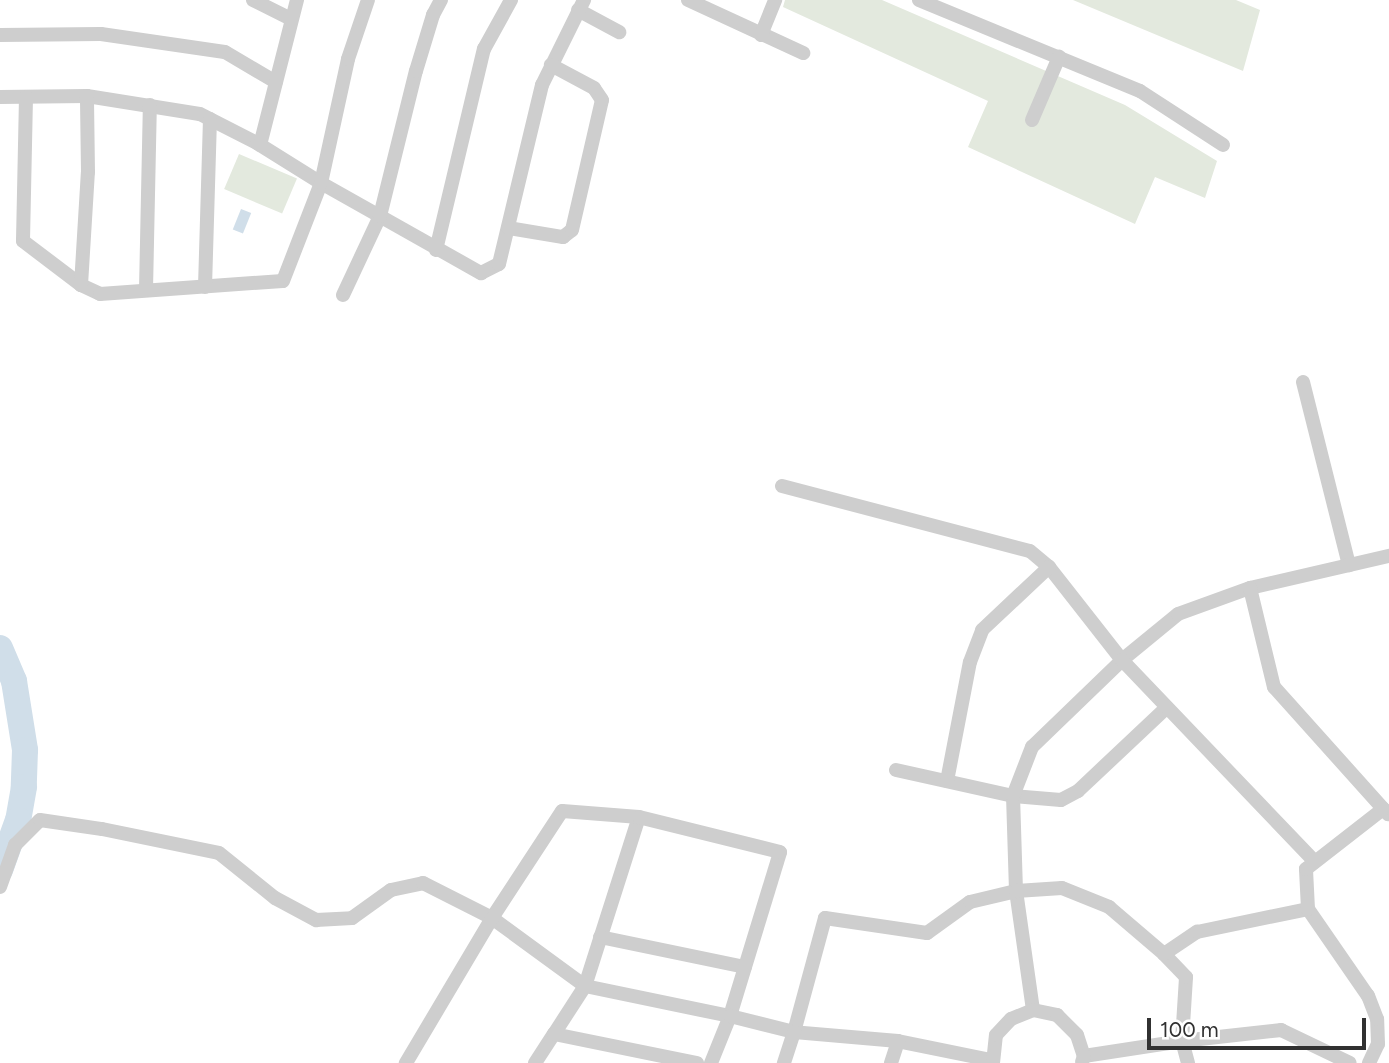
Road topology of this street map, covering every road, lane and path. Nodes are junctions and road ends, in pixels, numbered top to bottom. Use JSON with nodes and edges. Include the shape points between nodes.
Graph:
{"nodes":[{"id":1,"x":253,"y":0,"type":"edge"},
{"id":2,"x":297,"y":0,"type":"edge"},
{"id":3,"x":368,"y":0,"type":"edge"},
{"id":4,"x":441,"y":0,"type":"edge"},
{"id":5,"x":511,"y":0,"type":"edge"},
{"id":6,"x":688,"y":0,"type":"edge"},
{"id":7,"x":775,"y":0,"type":"edge"},
{"id":8,"x":919,"y":0,"type":"edge"},
{"id":9,"x":581,"y":5,"type":"edge"},
{"id":10,"x":291,"y":19,"type":"junction"},
{"id":11,"x":619,"y":32,"type":"dead end"},
{"id":12,"x":0,"y":35,"type":"edge"},
{"id":13,"x":761,"y":35,"type":"junction"},
{"id":14,"x":803,"y":53,"type":"dead end"},
{"id":15,"x":1059,"y":57,"type":"junction"},
{"id":16,"x":551,"y":65,"type":"junction"},
{"id":17,"x":276,"y":82,"type":"junction"},
{"id":18,"x":87,"y":96,"type":"junction"},
{"id":19,"x":0,"y":97,"type":"edge"},
{"id":20,"x":26,"y":97,"type":"junction"},
{"id":21,"x":150,"y":105,"type":"junction"},
{"id":22,"x":210,"y":119,"type":"junction"},
{"id":23,"x":1032,"y":120,"type":"dead end"},
{"id":24,"x":260,"y":145,"type":"junction"},
{"id":25,"x":1223,"y":145,"type":"dead end"},
{"id":26,"x":321,"y":183,"type":"junction"},
{"id":27,"x":380,"y":216,"type":"junction"},
{"id":28,"x":508,"y":228,"type":"junction"},
{"id":29,"x":436,"y":250,"type":"junction"},
{"id":30,"x":82,"y":285,"type":"junction"},
{"id":31,"x":205,"y":287,"type":"junction"},
{"id":32,"x":146,"y":290,"type":"junction"},
{"id":33,"x":343,"y":295,"type":"dead end"},
{"id":34,"x":1303,"y":382,"type":"dead end"},
{"id":35,"x":782,"y":486,"type":"dead end"},
{"id":36,"x":1389,"y":556,"type":"edge"},
{"id":37,"x":1349,"y":565,"type":"junction"},
{"id":38,"x":1049,"y":567,"type":"junction"},
{"id":39,"x":1250,"y":588,"type":"junction"},
{"id":40,"x":1122,"y":660,"type":"junction"},
{"id":41,"x":1167,"y":707,"type":"junction"},
{"id":42,"x":896,"y":770,"type":"dead end"},
{"id":43,"x":947,"y":781,"type":"junction"},
{"id":44,"x":1013,"y":796,"type":"junction"},
{"id":45,"x":1386,"y":812,"type":"edge"},
{"id":46,"x":639,"y":817,"type":"junction"},
{"id":47,"x":1315,"y":862,"type":"junction"},
{"id":48,"x":0,"y":887,"type":"edge"},
{"id":49,"x":1016,"y":891,"type":"junction"},
{"id":50,"x":1308,"y":909,"type":"junction"},
{"id":51,"x":492,"y":918,"type":"junction"},
{"id":52,"x":600,"y":937,"type":"junction"},
{"id":53,"x":1164,"y":954,"type":"junction"},
{"id":54,"x":745,"y":967,"type":"junction"},
{"id":55,"x":584,"y":986,"type":"junction"},
{"id":56,"x":1033,"y":1010,"type":"junction"},
{"id":57,"x":730,"y":1016,"type":"junction"},
{"id":58,"x":794,"y":1032,"type":"junction"},
{"id":59,"x":554,"y":1034,"type":"junction"},
{"id":60,"x":898,"y":1041,"type":"junction"},
{"id":61,"x":1182,"y":1041,"type":"junction"},
{"id":62,"x":1083,"y":1059,"type":"edge"},
{"id":63,"x":992,"y":1061,"type":"edge"},
{"id":64,"x":406,"y":1063,"type":"edge"},
{"id":65,"x":535,"y":1063,"type":"edge"},
{"id":66,"x":697,"y":1063,"type":"edge"},
{"id":67,"x":711,"y":1063,"type":"edge"},
{"id":68,"x":784,"y":1063,"type":"edge"},
{"id":69,"x":891,"y":1063,"type":"edge"},
{"id":70,"x":1188,"y":1063,"type":"edge"},
{"id":71,"x":1350,"y":1063,"type":"edge"},
{"id":72,"x":1369,"y":1063,"type":"edge"}],
"edges":[{"from":1,"to":10,"type":"street"},
{"from":2,"to":10,"type":"street"},
{"from":3,"to":26,"type":"street","via":[[348,59]]},
{"from":4,"to":27,"type":"street","via":[[416,71]]},
{"from":5,"to":29,"type":"street","via":[[484,49]]},
{"from":6,"to":13,"type":"street"},
{"from":7,"to":13,"type":"street"},
{"from":8,"to":15,"type":"street"},
{"from":9,"to":11,"type":"street"},
{"from":9,"to":16,"type":"street"},
{"from":10,"to":17,"type":"street"},
{"from":12,"to":17,"type":"street","via":[[101,33],[225,52]]},
{"from":13,"to":14,"type":"street"},
{"from":15,"to":23,"type":"street"},
{"from":15,"to":25,"type":"street","via":[[1140,92]]},
{"from":16,"to":28,"type":"street","via":[[542,85]]},
{"from":16,"to":28,"type":"street","via":[[594,88],[602,100],[572,230],[563,237]]},
{"from":17,"to":24,"type":"street"},
{"from":18,"to":20,"type":"street"},
{"from":18,"to":21,"type":"street"},
{"from":18,"to":30,"type":"street","via":[[89,172]]},
{"from":19,"to":20,"type":"street"},
{"from":20,"to":30,"type":"street","via":[[23,241]]},
{"from":21,"to":22,"type":"street"},
{"from":21,"to":32,"type":"street"},
{"from":22,"to":24,"type":"street"},
{"from":22,"to":31,"type":"street"},
{"from":24,"to":26,"type":"street"},
{"from":26,"to":27,"type":"street"},
{"from":26,"to":31,"type":"street","via":[[283,281]]},
{"from":27,"to":29,"type":"street"},
{"from":27,"to":33,"type":"street"},
{"from":28,"to":29,"type":"street","via":[[499,264],[481,273]]},
{"from":30,"to":32,"type":"street","via":[[100,295]]},
{"from":31,"to":32,"type":"street"},
{"from":34,"to":37,"type":"street"},
{"from":35,"to":38,"type":"street","via":[[1030,551]]},
{"from":36,"to":37,"type":"street"},
{"from":37,"to":39,"type":"street"},
{"from":38,"to":40,"type":"street"},
{"from":38,"to":43,"type":"street","via":[[982,630],[970,662]]},
{"from":39,"to":40,"type":"street","via":[[1178,614]]},
{"from":39,"to":45,"type":"street","via":[[1274,687]]},
{"from":40,"to":41,"type":"street"},
{"from":40,"to":44,"type":"street","via":[[1031,747]]},
{"from":41,"to":44,"type":"street","via":[[1061,800]]},
{"from":41,"to":47,"type":"street"},
{"from":42,"to":43,"type":"street"},
{"from":43,"to":44,"type":"street"},
{"from":44,"to":49,"type":"street"},
{"from":45,"to":47,"type":"street"},
{"from":46,"to":51,"type":"street","via":[[562,811]]},
{"from":46,"to":52,"type":"street"},
{"from":46,"to":54,"type":"street","via":[[780,852]]},
{"from":47,"to":50,"type":"street","via":[[1306,869]]},
{"from":48,"to":51,"type":"street","via":[[15,845],[40,820],[219,853],[275,898],[316,920],[352,918],[391,891],[424,883]]},
{"from":49,"to":53,"type":"street","via":[[1062,888],[1109,907]]},
{"from":49,"to":56,"type":"street"},
{"from":49,"to":58,"type":"street","via":[[970,902],[927,933],[825,918]]},
{"from":50,"to":53,"type":"street","via":[[1197,932]]},
{"from":50,"to":72,"type":"street","via":[[1368,996],[1377,1019],[1378,1044]]},
{"from":51,"to":55,"type":"street"},
{"from":51,"to":64,"type":"street"},
{"from":52,"to":54,"type":"street"},
{"from":52,"to":55,"type":"street"},
{"from":53,"to":61,"type":"street","via":[[1186,977]]},
{"from":54,"to":57,"type":"street"},
{"from":55,"to":57,"type":"street"},
{"from":55,"to":59,"type":"street"},
{"from":56,"to":62,"type":"street","via":[[1057,1015],[1077,1035]]},
{"from":56,"to":63,"type":"street","via":[[1011,1019],[996,1035]]},
{"from":57,"to":58,"type":"street"},
{"from":57,"to":67,"type":"street"},
{"from":58,"to":60,"type":"street"},
{"from":58,"to":68,"type":"street"},
{"from":59,"to":65,"type":"street"},
{"from":59,"to":66,"type":"street"},
{"from":60,"to":63,"type":"street"},
{"from":60,"to":69,"type":"street"},
{"from":61,"to":62,"type":"street"},
{"from":61,"to":70,"type":"street"},
{"from":61,"to":71,"type":"street","via":[[1281,1030]]}]}
